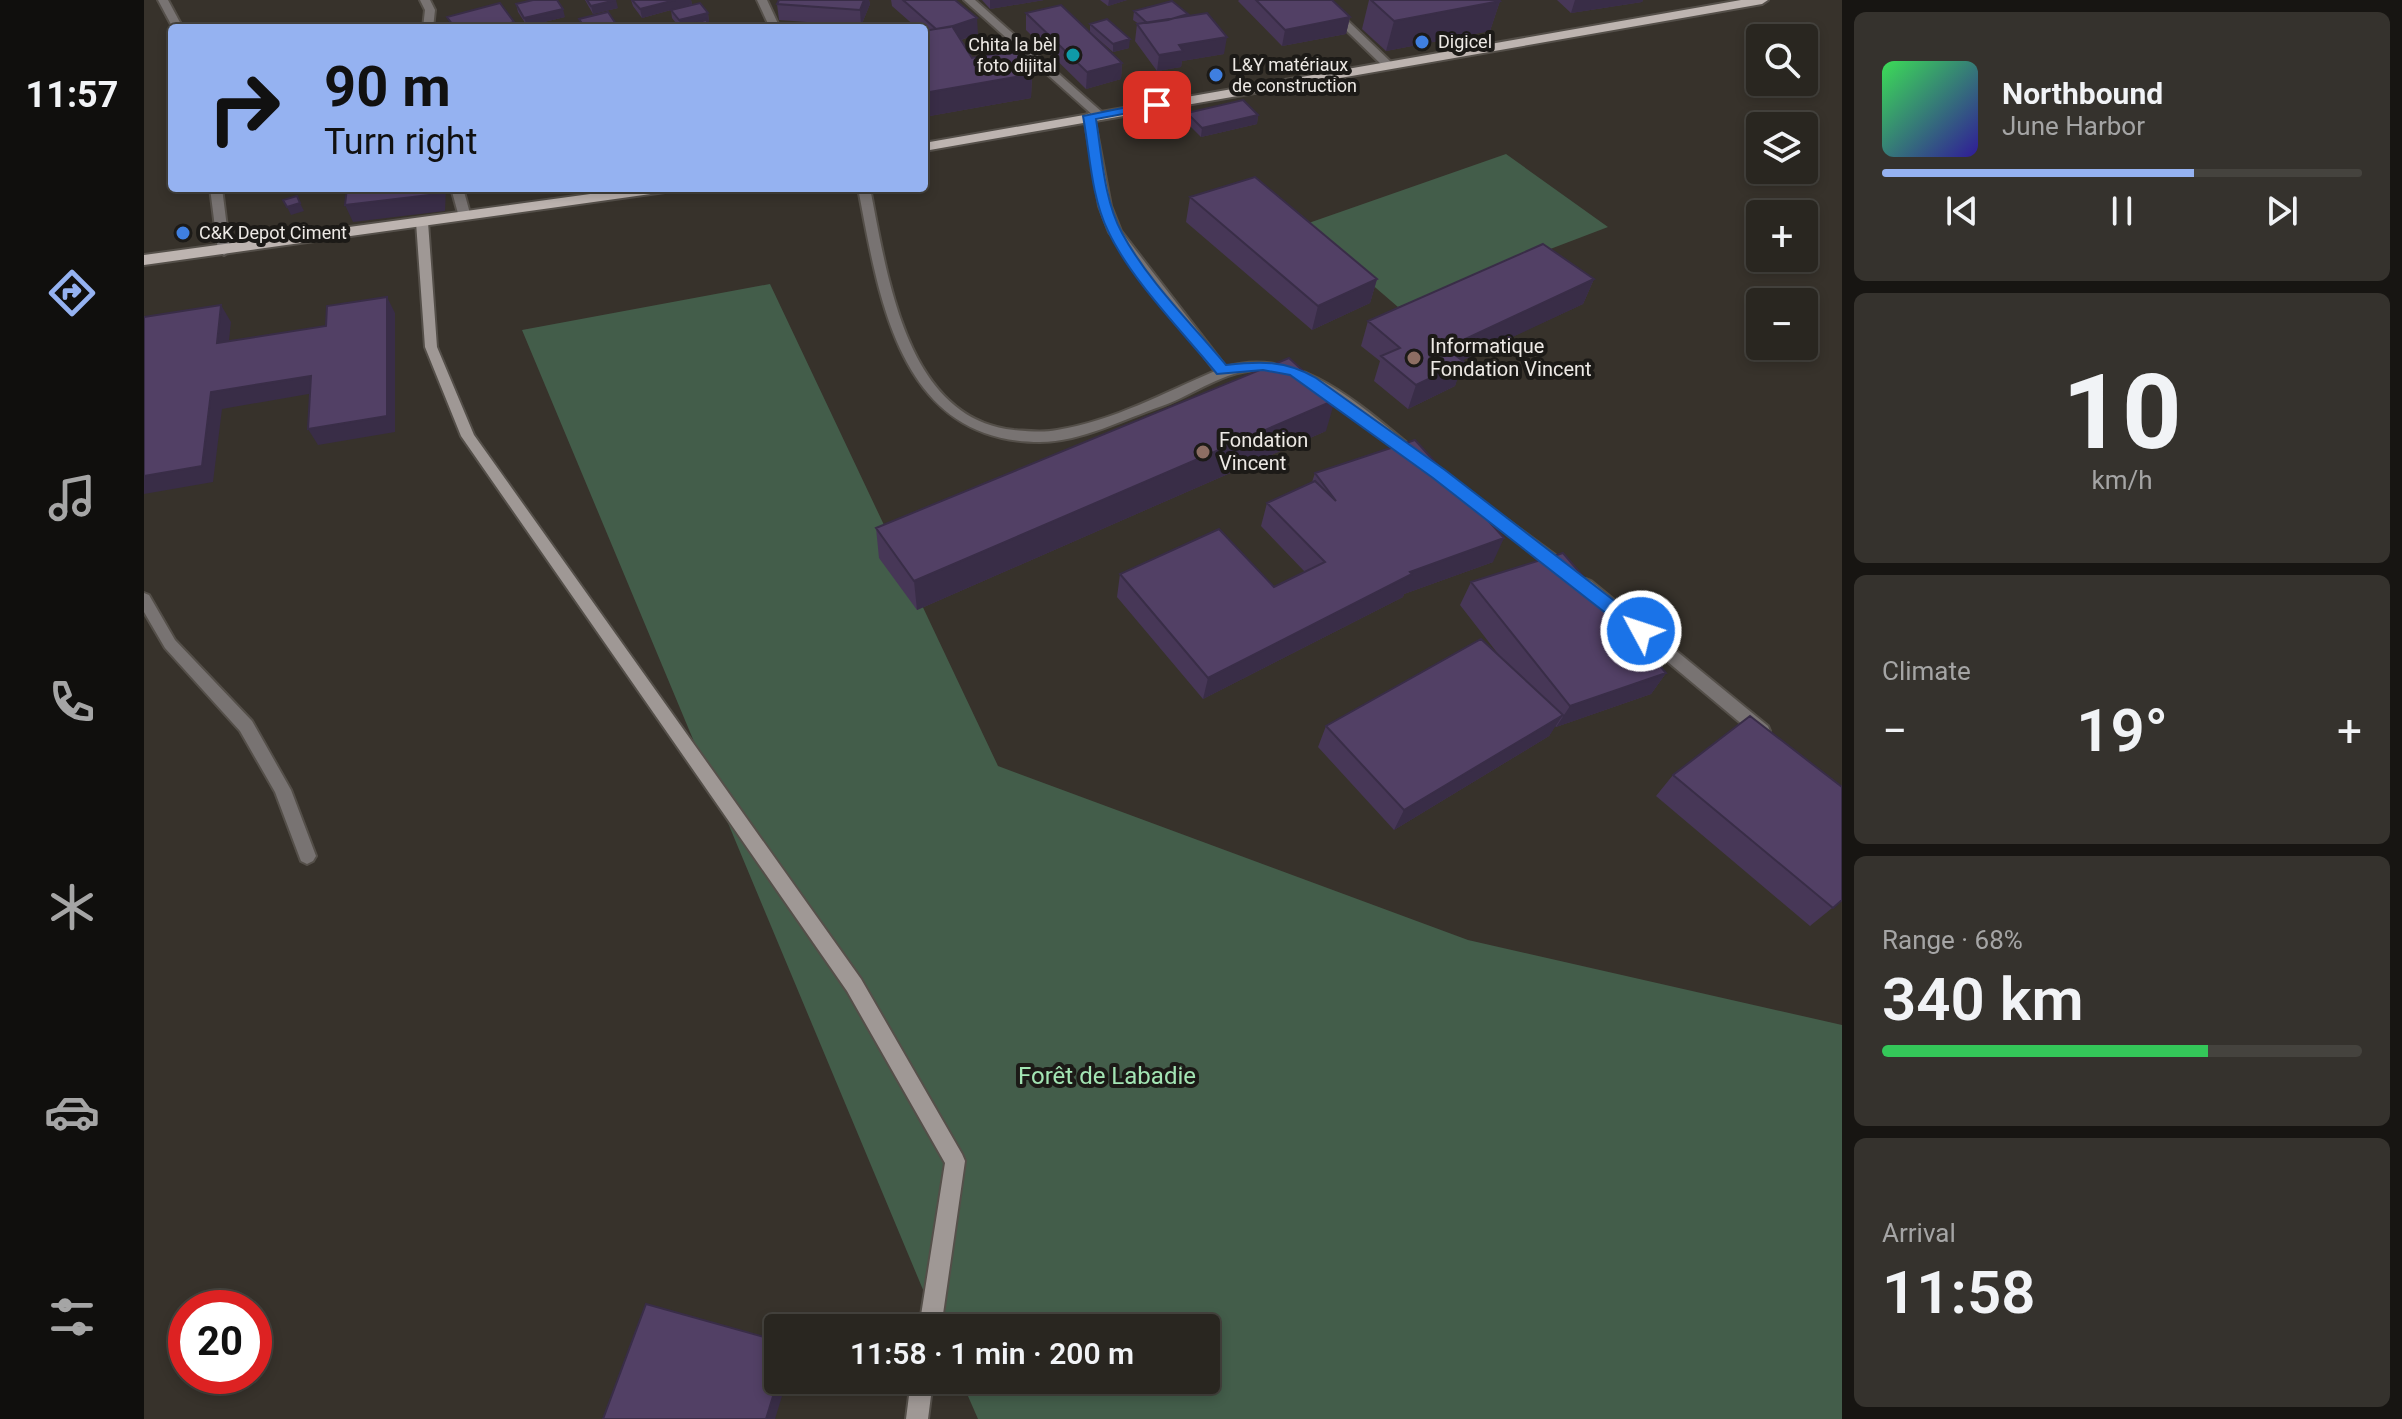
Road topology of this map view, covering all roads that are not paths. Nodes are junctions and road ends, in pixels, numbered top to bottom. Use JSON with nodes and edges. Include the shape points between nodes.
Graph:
{"nodes":[{"id":1,"x":163,"y":0,"type":"edge"},
{"id":2,"x":425,"y":0,"type":"edge"},
{"id":3,"x":762,"y":0,"type":"edge"},
{"id":4,"x":969,"y":0,"type":"edge"},
{"id":5,"x":1320,"y":0,"type":"edge"},
{"id":6,"x":1762,"y":0,"type":"edge"},
{"id":7,"x":176,"y":24,"type":"edge"},
{"id":8,"x":428,"y":24,"type":"edge"},
{"id":9,"x":773,"y":24,"type":"edge"},
{"id":10,"x":1388,"y":65,"type":"junction"},
{"id":11,"x":1094,"y":115,"type":"junction"},
{"id":12,"x":928,"y":146,"type":"edge"},
{"id":13,"x":217,"y":192,"type":"edge"},
{"id":14,"x":458,"y":192,"type":"edge"},
{"id":15,"x":637,"y":192,"type":"edge"},
{"id":16,"x":865,"y":192,"type":"edge"},
{"id":17,"x":465,"y":217,"type":"junction"},
{"id":18,"x":422,"y":222,"type":"junction"},
{"id":19,"x":224,"y":251,"type":"junction"},
{"id":20,"x":144,"y":260,"type":"edge"},
{"id":21,"x":1222,"y":370,"type":"junction"},
{"id":22,"x":144,"y":599,"type":"edge"},
{"id":23,"x":1774,"y":741,"type":"edge"},
{"id":24,"x":307,"y":856,"type":"dead end"},
{"id":25,"x":932,"y":1314,"type":"edge"},
{"id":26,"x":920,"y":1394,"type":"edge"},
{"id":27,"x":917,"y":1419,"type":"edge"}],
"edges":[{"from":1,"to":7,"type":"street"},
{"from":2,"to":8,"type":"street"},
{"from":3,"to":9,"type":"street"},
{"from":4,"to":11,"type":"street"},
{"from":5,"to":10,"type":"street"},
{"from":6,"to":10,"type":"main road"},
{"from":10,"to":11,"type":"main road"},
{"from":11,"to":12,"type":"main road"},
{"from":11,"to":21,"type":"street","via":[[1105,206],[1115,232]]},
{"from":13,"to":19,"type":"street"},
{"from":14,"to":17,"type":"street"},
{"from":15,"to":17,"type":"main road"},
{"from":16,"to":21,"type":"street","via":[[890,317],[922,381],[958,418],[1003,435],[1042,437],[1166,399]]},
{"from":17,"to":18,"type":"main road"},
{"from":18,"to":19,"type":"main road"},
{"from":18,"to":25,"type":"street","via":[[431,347],[468,436],[854,985],[955,1161]]},
{"from":19,"to":20,"type":"main road"},
{"from":21,"to":23,"type":"street","via":[[1263,366],[1294,371],[1327,392],[1593,591]]},
{"from":22,"to":24,"type":"street","via":[[180,656],[246,726],[283,790]]},
{"from":26,"to":27,"type":"street"}]}
